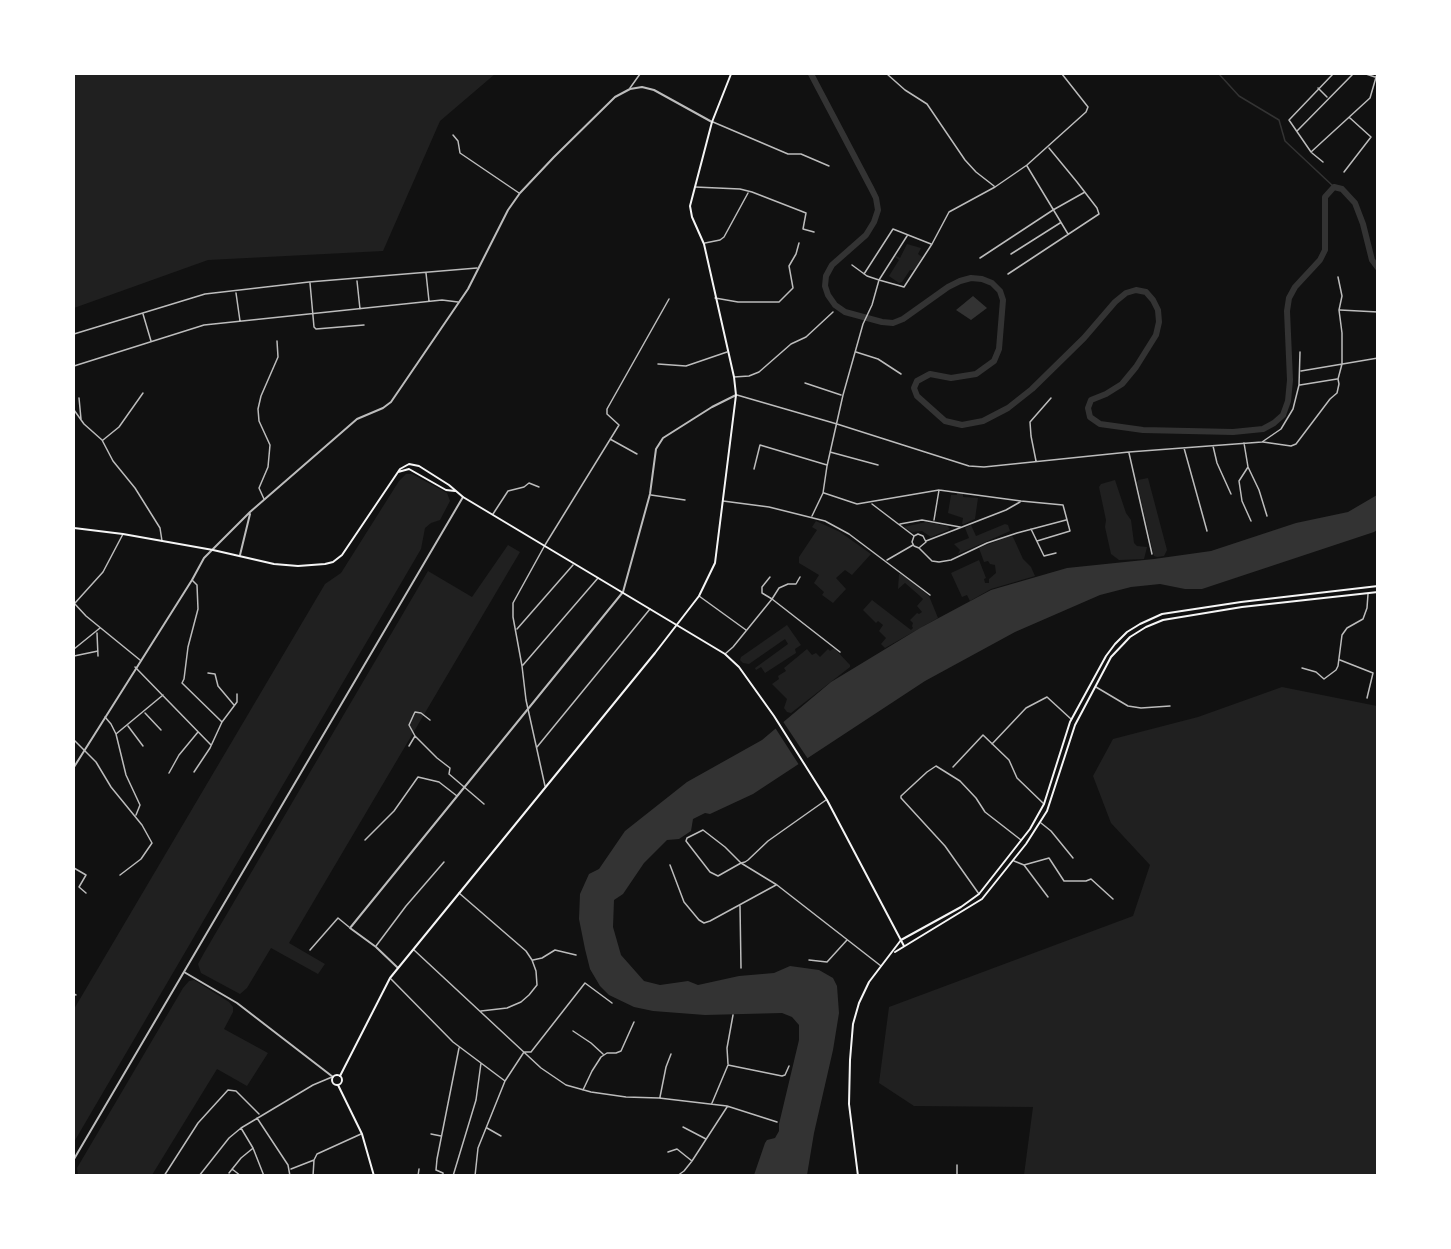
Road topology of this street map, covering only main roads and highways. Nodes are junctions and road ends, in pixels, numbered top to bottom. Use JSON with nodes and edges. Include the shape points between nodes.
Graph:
{"nodes":[{"id":1,"x":731,"y":74,"type":"edge"},
{"id":2,"x":396,"y":474,"type":"junction"},
{"id":3,"x":455,"y":491,"type":"junction"},
{"id":4,"x":74,"y":528,"type":"edge"},
{"id":5,"x":1377,"y":586,"type":"edge"},
{"id":6,"x":1323,"y":591,"type":"junction"},
{"id":7,"x":1377,"y":592,"type":"edge"},
{"id":8,"x":1324,"y":597,"type":"junction"},
{"id":9,"x":1241,"y":602,"type":"junction"},
{"id":10,"x":1242,"y":607,"type":"junction"},
{"id":11,"x":1162,"y":614,"type":"junction"},
{"id":12,"x":1163,"y":620,"type":"junction"},
{"id":13,"x":676,"y":625,"type":"junction"},
{"id":14,"x":1107,"y":654,"type":"junction"},
{"id":15,"x":1111,"y":657,"type":"junction"},
{"id":16,"x":1071,"y":719,"type":"junction"},
{"id":17,"x":1077,"y":721,"type":"junction"},
{"id":18,"x":1044,"y":804,"type":"junction"},
{"id":19,"x":1048,"y":806,"type":"junction"},
{"id":20,"x":1022,"y":841,"type":"junction"},
{"id":21,"x":1026,"y":844,"type":"junction"},
{"id":22,"x":979,"y":894,"type":"junction"},
{"id":23,"x":982,"y":899,"type":"junction"},
{"id":24,"x":941,"y":918,"type":"junction"},
{"id":25,"x":944,"y":923,"type":"junction"},
{"id":26,"x":901,"y":940,"type":"junction"},
{"id":27,"x":904,"y":946,"type":"junction"},
{"id":28,"x":892,"y":954,"type":"junction"},
{"id":29,"x":340,"y":1076,"type":"junction"},
{"id":30,"x":338,"y":1085,"type":"junction"},
{"id":31,"x":374,"y":1176,"type":"edge"},
{"id":32,"x":858,"y":1176,"type":"edge"}],
"edges":[{"from":1,"to":13,"type":"main road","via":[[712,122],[690,211],[704,244],[736,395],[715,563],[699,596]]},
{"from":2,"to":3,"type":"main road","via":[[409,469]]},
{"from":2,"to":3,"type":"main road","via":[[415,464]]},
{"from":2,"to":4,"type":"main road","via":[[342,555],[319,565],[286,565]]},
{"from":3,"to":13,"type":"main road"},
{"from":5,"to":6,"type":"main road"},
{"from":6,"to":8,"type":"main road"},
{"from":6,"to":9,"type":"main road"},
{"from":7,"to":8,"type":"main road"},
{"from":8,"to":10,"type":"main road"},
{"from":9,"to":10,"type":"main road"},
{"from":9,"to":11,"type":"main road"},
{"from":10,"to":12,"type":"main road"},
{"from":11,"to":12,"type":"main road"},
{"from":11,"to":14,"type":"main road","via":[[1127,632]]},
{"from":12,"to":15,"type":"main road","via":[[1130,637]]},
{"from":13,"to":26,"type":"main road","via":[[725,654],[743,672],[827,800]]},
{"from":13,"to":29,"type":"main road","via":[[390,978]]},
{"from":14,"to":15,"type":"main road"},
{"from":14,"to":16,"type":"main road"},
{"from":15,"to":17,"type":"main road"},
{"from":16,"to":17,"type":"main road"},
{"from":16,"to":18,"type":"main road"},
{"from":17,"to":19,"type":"main road"},
{"from":18,"to":19,"type":"main road"},
{"from":18,"to":20,"type":"main road"},
{"from":19,"to":21,"type":"main road"},
{"from":20,"to":21,"type":"main road"},
{"from":20,"to":22,"type":"main road"},
{"from":21,"to":23,"type":"main road"},
{"from":22,"to":23,"type":"main road"},
{"from":22,"to":24,"type":"main road"},
{"from":23,"to":25,"type":"main road"},
{"from":24,"to":25,"type":"main road"},
{"from":24,"to":26,"type":"main road"},
{"from":25,"to":27,"type":"main road"},
{"from":26,"to":27,"type":"main road"},
{"from":26,"to":28,"type":"main road"},
{"from":27,"to":28,"type":"main road"},
{"from":28,"to":32,"type":"main road","via":[[869,982],[852,1029],[849,1104]]},
{"from":29,"to":30,"type":"main road","via":[[342,1082]]},
{"from":29,"to":30,"type":"main road","via":[[333,1077]]},
{"from":30,"to":31,"type":"main road","via":[[362,1134]]}]}
